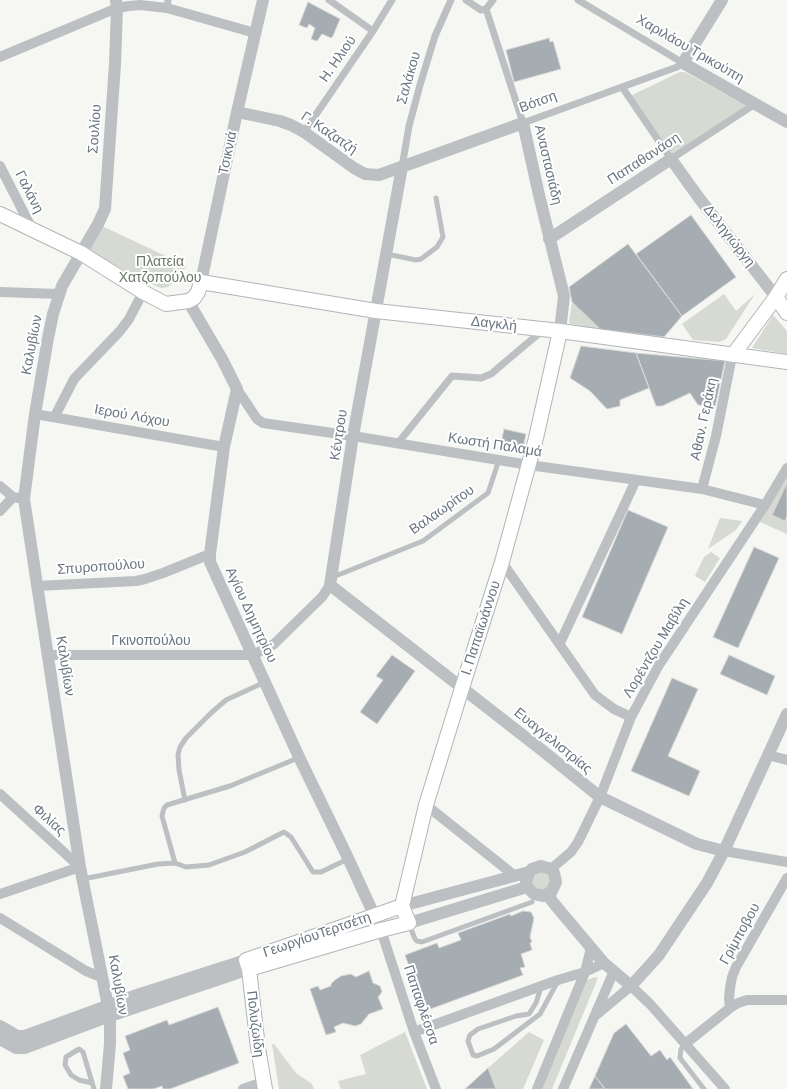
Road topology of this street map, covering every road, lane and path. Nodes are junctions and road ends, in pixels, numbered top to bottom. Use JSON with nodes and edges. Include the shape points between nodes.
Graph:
{"nodes":[{"id":1,"x":264,"y":0,"type":"edge"},
{"id":2,"x":329,"y":0,"type":"edge"},
{"id":3,"x":392,"y":0,"type":"edge"},
{"id":4,"x":451,"y":0,"type":"edge"},
{"id":5,"x":466,"y":0,"type":"edge"},
{"id":6,"x":493,"y":0,"type":"edge"},
{"id":7,"x":578,"y":0,"type":"edge"},
{"id":8,"x":722,"y":0,"type":"edge"},
{"id":9,"x":116,"y":4,"type":"edge"},
{"id":10,"x":168,"y":4,"type":"edge"},
{"id":11,"x":486,"y":9,"type":"junction"},
{"id":12,"x":373,"y":31,"type":"junction"},
{"id":13,"x":255,"y":33,"type":"junction"},
{"id":14,"x":0,"y":57,"type":"edge"},
{"id":15,"x":683,"y":63,"type":"junction"},
{"id":16,"x":622,"y":87,"type":"junction"},
{"id":17,"x":755,"y":104,"type":"junction"},
{"id":18,"x":237,"y":112,"type":"junction"},
{"id":19,"x":787,"y":122,"type":"edge"},
{"id":20,"x":523,"y":123,"type":"junction"},
{"id":21,"x":304,"y":132,"type":"junction"},
{"id":22,"x":671,"y":159,"type":"junction"},
{"id":23,"x":0,"y":166,"type":"edge"},
{"id":24,"x":402,"y":167,"type":"junction"},
{"id":25,"x":436,"y":198,"type":"dead end"},
{"id":26,"x":0,"y":214,"type":"edge"},
{"id":27,"x":33,"y":230,"type":"junction"},
{"id":28,"x":549,"y":239,"type":"junction"},
{"id":29,"x":81,"y":253,"type":"junction"},
{"id":30,"x":387,"y":254,"type":"junction"},
{"id":31,"x":787,"y":279,"type":"edge"},
{"id":32,"x":201,"y":282,"type":"junction"},
{"id":33,"x":0,"y":292,"type":"edge"},
{"id":34,"x":143,"y":292,"type":"junction"},
{"id":35,"x":59,"y":294,"type":"junction"},
{"id":36,"x":776,"y":297,"type":"junction"},
{"id":37,"x":188,"y":301,"type":"junction"},
{"id":38,"x":376,"y":311,"type":"junction"},
{"id":39,"x":787,"y":313,"type":"edge"},
{"id":40,"x":544,"y":329,"type":"junction"},
{"id":41,"x":560,"y":331,"type":"junction"},
{"id":42,"x":733,"y":355,"type":"junction"},
{"id":43,"x":787,"y":362,"type":"edge"},
{"id":44,"x":237,"y":389,"type":"junction"},
{"id":45,"x":35,"y":414,"type":"junction"},
{"id":46,"x":55,"y":416,"type":"junction"},
{"id":47,"x":353,"y":436,"type":"junction"},
{"id":48,"x":398,"y":444,"type":"junction"},
{"id":49,"x":224,"y":446,"type":"junction"},
{"id":50,"x":499,"y":460,"type":"junction"},
{"id":51,"x":529,"y":465,"type":"junction"},
{"id":52,"x":787,"y":468,"type":"edge"},
{"id":53,"x":636,"y":480,"type":"junction"},
{"id":54,"x":0,"y":486,"type":"edge"},
{"id":55,"x":702,"y":489,"type":"junction"},
{"id":56,"x":18,"y":498,"type":"junction"},
{"id":57,"x":765,"y":505,"type":"junction"},
{"id":58,"x":0,"y":511,"type":"edge"},
{"id":59,"x":210,"y":554,"type":"junction"},
{"id":60,"x":502,"y":562,"type":"junction"},
{"id":61,"x":331,"y":581,"type":"junction"},
{"id":62,"x":37,"y":586,"type":"junction"},
{"id":63,"x":560,"y":643,"type":"junction"},
{"id":64,"x":48,"y":655,"type":"junction"},
{"id":65,"x":253,"y":655,"type":"junction"},
{"id":66,"x":266,"y":682,"type":"junction"},
{"id":67,"x":462,"y":688,"type":"junction"},
{"id":68,"x":787,"y":714,"type":"edge"},
{"id":69,"x":631,"y":717,"type":"junction"},
{"id":70,"x":768,"y":755,"type":"junction"},
{"id":71,"x":299,"y":757,"type":"junction"},
{"id":72,"x":787,"y":760,"type":"edge"},
{"id":73,"x":0,"y":794,"type":"edge"},
{"id":74,"x":600,"y":797,"type":"junction"},
{"id":75,"x":186,"y":800,"type":"junction"},
{"id":76,"x":426,"y":805,"type":"junction"},
{"id":77,"x":724,"y":851,"type":"junction"},
{"id":78,"x":348,"y":858,"type":"junction"},
{"id":79,"x":787,"y":862,"type":"edge"},
{"id":80,"x":175,"y":863,"type":"junction"},
{"id":81,"x":80,"y":867,"type":"junction"},
{"id":82,"x":551,"y":869,"type":"junction"},
{"id":83,"x":529,"y":872,"type":"junction"},
{"id":84,"x":515,"y":876,"type":"junction"},
{"id":85,"x":787,"y":878,"type":"edge"},
{"id":86,"x":83,"y":879,"type":"junction"},
{"id":87,"x":527,"y":887,"type":"junction"},
{"id":88,"x":0,"y":894,"type":"edge"},
{"id":89,"x":548,"y":894,"type":"junction"},
{"id":90,"x":532,"y":902,"type":"dead end"},
{"id":91,"x":402,"y":906,"type":"junction"},
{"id":92,"x":374,"y":916,"type":"junction"},
{"id":93,"x":0,"y":918,"type":"edge"},
{"id":94,"x":409,"y":923,"type":"junction"},
{"id":95,"x":381,"y":930,"type":"junction"},
{"id":96,"x":591,"y":948,"type":"junction"},
{"id":97,"x":604,"y":963,"type":"junction"},
{"id":98,"x":248,"y":964,"type":"junction"},
{"id":99,"x":614,"y":971,"type":"junction"},
{"id":100,"x":585,"y":972,"type":"junction"},
{"id":101,"x":101,"y":977,"type":"junction"},
{"id":102,"x":558,"y":980,"type":"junction"},
{"id":103,"x":542,"y":986,"type":"junction"},
{"id":104,"x":631,"y":986,"type":"junction"},
{"id":105,"x":787,"y":1000,"type":"edge"},
{"id":106,"x":730,"y":1008,"type":"junction"},
{"id":107,"x":109,"y":1011,"type":"junction"},
{"id":108,"x":595,"y":1016,"type":"junction"},
{"id":109,"x":0,"y":1026,"type":"edge"},
{"id":110,"x":414,"y":1032,"type":"junction"},
{"id":111,"x":0,"y":1039,"type":"edge"},
{"id":112,"x":685,"y":1044,"type":"junction"},
{"id":113,"x":92,"y":1083,"type":"junction"},
{"id":114,"x":264,"y":1086,"type":"edge"},
{"id":115,"x":94,"y":1089,"type":"edge"},
{"id":116,"x":106,"y":1089,"type":"edge"},
{"id":117,"x":243,"y":1089,"type":"edge"},
{"id":118,"x":436,"y":1089,"type":"edge"},
{"id":119,"x":536,"y":1089,"type":"edge"},
{"id":120,"x":563,"y":1089,"type":"edge"},
{"id":121,"x":704,"y":1089,"type":"edge"},
{"id":122,"x":725,"y":1089,"type":"edge"}],
"edges":[{"from":1,"to":13,"type":"street","name":"Τσικνιά"},
{"from":2,"to":12,"type":"street"},
{"from":3,"to":12,"type":"street","name":"Η. Ηλιού"},
{"from":4,"to":24,"type":"street","name":"Σαλάκου","via":[[435,36],[420,85]]},
{"from":5,"to":11,"type":"street","via":[[480,10]]},
{"from":6,"to":11,"type":"street"},
{"from":7,"to":15,"type":"street","name":"Χαριλάου Τρικούπη"},
{"from":8,"to":15,"type":"street"},
{"from":9,"to":10,"type":"street"},
{"from":9,"to":14,"type":"street"},
{"from":9,"to":29,"type":"street","name":"Σουλίου","via":[[115,64],[105,208]]},
{"from":10,"to":13,"type":"street"},
{"from":11,"to":20,"type":"street","name":"Αναστασιάδη"},
{"from":12,"to":21,"type":"street","name":"Η. Ηλιού"},
{"from":13,"to":18,"type":"street","name":"Τσικνιά"},
{"from":15,"to":16,"type":"street","name":"Βότση"},
{"from":15,"to":17,"type":"street","name":"Χαριλάου Τρικούπη"},
{"from":16,"to":20,"type":"street","name":"Βότση"},
{"from":16,"to":22,"type":"street"},
{"from":17,"to":19,"type":"street","name":"Χαριλάου Τρικούπη"},
{"from":17,"to":22,"type":"street","name":"Παπαθανάση"},
{"from":18,"to":21,"type":"street","name":"Γ. Καζατζή","via":[[280,121]]},
{"from":18,"to":32,"type":"street","name":"Τσικνιά"},
{"from":20,"to":24,"type":"street","name":"Βότση"},
{"from":20,"to":28,"type":"street","name":"Αναστασιάδη"},
{"from":21,"to":24,"type":"street","name":"Γ. Καζατζή","via":[[365,174],[378,175]]},
{"from":22,"to":28,"type":"street","name":"Παπαθανάση"},
{"from":22,"to":36,"type":"street","name":"Δεληγιώργη"},
{"from":23,"to":27,"type":"street","name":"Γαλάνη"},
{"from":24,"to":30,"type":"street","name":"Κέντρου"},
{"from":25,"to":30,"type":"lane","via":[[443,237],[437,246],[416,260]]},
{"from":26,"to":27,"type":"main road"},
{"from":27,"to":29,"type":"main road"},
{"from":28,"to":41,"type":"street","name":"Αναστασιάδη","via":[[564,296]]},
{"from":29,"to":34,"type":"main road"},
{"from":29,"to":35,"type":"street","name":"Καλυβίων"},
{"from":30,"to":38,"type":"street","name":"Κέντρου"},
{"from":31,"to":36,"type":"main road"},
{"from":32,"to":37,"type":"main road","name":"Τσικνιά","via":[[194,298]]},
{"from":32,"to":38,"type":"main road","name":"Δαγκλή"},
{"from":33,"to":35,"type":"street"},
{"from":34,"to":37,"type":"main road","via":[[166,304]]},
{"from":34,"to":46,"type":"street","via":[[120,331],[74,379]]},
{"from":35,"to":45,"type":"street","name":"Καλυβίων","via":[[48,338]]},
{"from":36,"to":39,"type":"main road","name":"Δεληγιώργη"},
{"from":36,"to":42,"type":"main road"},
{"from":37,"to":44,"type":"street"},
{"from":38,"to":40,"type":"main road","name":"Δαγκλή"},
{"from":38,"to":47,"type":"street","name":"Κέντρου"},
{"from":40,"to":41,"type":"main road","name":"Δαγκλή"},
{"from":40,"to":48,"type":"street","via":[[491,374],[481,378],[452,376]]},
{"from":41,"to":42,"type":"main road","name":"Δαγκλή"},
{"from":41,"to":51,"type":"main road","name":"Ι. Παπαϊωάννου"},
{"from":42,"to":43,"type":"main road","name":"Δαγκλή"},
{"from":42,"to":55,"type":"street","name":"Αθαν. Γεράκη"},
{"from":44,"to":47,"type":"street","name":"Κωστή Παλαμά","via":[[256,419],[263,423]]},
{"from":44,"to":49,"type":"street","name":"Αγίου Δημητρίου"},
{"from":45,"to":46,"type":"street","name":"Ιερού Λόχου"},
{"from":45,"to":56,"type":"street","name":"Καλυβίων"},
{"from":46,"to":49,"type":"street","name":"Ιερού Λόχου"},
{"from":47,"to":48,"type":"street","name":"Κωστή Παλαμά"},
{"from":47,"to":61,"type":"street","name":"Κέντρου"},
{"from":48,"to":50,"type":"street","name":"Κωστή Παλαμά"},
{"from":49,"to":59,"type":"street","name":"Αγίου Δημητρίου"},
{"from":50,"to":51,"type":"street","name":"Κωστή Παλαμά"},
{"from":50,"to":61,"type":"lane","name":"Βαλαωρίτου","via":[[488,493],[423,541]]},
{"from":51,"to":53,"type":"street","name":"Κωστή Παλαμά"},
{"from":51,"to":60,"type":"main road","name":"Ι. Παπαϊωάννου"},
{"from":52,"to":57,"type":"street","name":"Λορέντζου Μαβίλη"},
{"from":53,"to":55,"type":"street","name":"Κωστή Παλαμά"},
{"from":53,"to":63,"type":"street"},
{"from":54,"to":56,"type":"street"},
{"from":55,"to":57,"type":"street","name":"Κωστή Παλαμά"},
{"from":56,"to":58,"type":"street"},
{"from":56,"to":62,"type":"street","name":"Καλυβίων"},
{"from":57,"to":69,"type":"street","name":"Λορέντζου Μαβίλη","via":[[658,665]]},
{"from":59,"to":62,"type":"street","name":"Σπυροπούλου","via":[[136,581]]},
{"from":59,"to":65,"type":"street","name":"Αγίου Δημητρίου","via":[[213,570]]},
{"from":60,"to":63,"type":"street"},
{"from":60,"to":67,"type":"main road","name":"Ι. Παπαϊωάννου"},
{"from":61,"to":65,"type":"street","name":"Κέντρου","via":[[322,597],[274,644]]},
{"from":61,"to":67,"type":"street","name":"Ευαγγελιστρίας"},
{"from":62,"to":64,"type":"street","name":"Καλυβίων"},
{"from":63,"to":69,"type":"street","via":[[596,695],[614,709]]},
{"from":64,"to":65,"type":"street","name":"Γκινοπούλου"},
{"from":64,"to":81,"type":"street","name":"Καλυβίων"},
{"from":65,"to":66,"type":"street","name":"Αγίου Δημητρίου"},
{"from":66,"to":71,"type":"street","name":"Αγίου Δημητρίου"},
{"from":66,"to":75,"type":"lane","via":[[226,700],[186,738],[178,755]]},
{"from":67,"to":74,"type":"street","name":"Ευαγγελιστρίας"},
{"from":67,"to":76,"type":"main road","name":"Ι. Παπαϊωάννου"},
{"from":68,"to":70,"type":"street"},
{"from":69,"to":74,"type":"street","name":"Λορέντζου Μαβίλη"},
{"from":70,"to":72,"type":"street"},
{"from":70,"to":77,"type":"street"},
{"from":71,"to":75,"type":"lane","via":[[230,786]]},
{"from":71,"to":78,"type":"street","name":"Αγίου Δημητρίου"},
{"from":73,"to":81,"type":"street","name":"Φιλίας"},
{"from":74,"to":77,"type":"street","name":"Ευαγγελιστρίας","via":[[697,844]]},
{"from":74,"to":82,"type":"street","name":"Λορέντζου Μαβίλη","via":[[578,842],[571,852]]},
{"from":75,"to":80,"type":"lane","via":[[167,805],[162,811]]},
{"from":76,"to":84,"type":"street"},
{"from":76,"to":91,"type":"main road","name":"Ι. Παπαϊωάννου"},
{"from":77,"to":79,"type":"street","name":"Ευαγγελιστρίας"},
{"from":77,"to":104,"type":"street","via":[[704,889],[672,937]]},
{"from":78,"to":80,"type":"lane","via":[[321,872],[313,872],[291,837],[284,832],[245,852],[209,865],[186,867]]},
{"from":78,"to":92,"type":"street","name":"Αγίου Δημητρίου"},
{"from":80,"to":86,"type":"lane","via":[[147,865]]},
{"from":81,"to":86,"type":"street","name":"Καλυβίων"},
{"from":81,"to":88,"type":"street"},
{"from":82,"to":83,"type":"street","via":[[541,866]]},
{"from":82,"to":89,"type":"street","via":[[556,882]]},
{"from":83,"to":84,"type":"street","name":"ΓεωργίουΤερτσέτη"},
{"from":83,"to":87,"type":"street"},
{"from":84,"to":91,"type":"street","name":"ΓεωργίουΤερτσέτη"},
{"from":85,"to":106,"type":"street","name":"Γρίμποβου","via":[[736,967],[730,988]]},
{"from":86,"to":101,"type":"street","name":"Καλυβίων"},
{"from":87,"to":89,"type":"street","via":[[538,896]]},
{"from":87,"to":94,"type":"street","name":"ΓεωργίουΤερτσέτη"},
{"from":89,"to":96,"type":"street"},
{"from":90,"to":94,"type":"lane","via":[[422,942],[415,939]]},
{"from":91,"to":92,"type":"main road","name":"ΓεωργίουΤερτσέτη"},
{"from":91,"to":94,"type":"main road"},
{"from":92,"to":95,"type":"street","name":"Αγίου Δημητρίου"},
{"from":92,"to":98,"type":"main road","name":"ΓεωργίουΤερτσέτη"},
{"from":93,"to":101,"type":"street","via":[[81,968]]},
{"from":94,"to":95,"type":"main road","name":"ΓεωργίουΤερτσέτη"},
{"from":95,"to":98,"type":"main road","name":"ΓεωργίουΤερτσέτη"},
{"from":95,"to":110,"type":"street","name":"Παπαφλέσσα"},
{"from":96,"to":97,"type":"street"},
{"from":96,"to":100,"type":"street"},
{"from":97,"to":99,"type":"street"},
{"from":97,"to":100,"type":"street"},
{"from":98,"to":107,"type":"street","name":"ΓεωργίουΤερτσέτη"},
{"from":98,"to":114,"type":"main road","name":"Πολυζωίδη"},
{"from":99,"to":104,"type":"street"},
{"from":99,"to":108,"type":"street"},
{"from":100,"to":102,"type":"street"},
{"from":100,"to":119,"type":"street"},
{"from":101,"to":107,"type":"street","name":"Καλυβίων"},
{"from":102,"to":103,"type":"street"},
{"from":102,"to":103,"type":"lane","via":[[540,1014],[494,1048],[477,1056],[472,1054],[468,1041],[471,1033],[516,1016],[529,1014],[536,1004]]},
{"from":103,"to":110,"type":"street"},
{"from":104,"to":108,"type":"street"},
{"from":104,"to":112,"type":"street"},
{"from":105,"to":106,"type":"street","via":[[745,1001]]},
{"from":106,"to":112,"type":"street"},
{"from":107,"to":109,"type":"street","via":[[25,1036],[17,1036]]},
{"from":107,"to":111,"type":"street","via":[[25,1048],[16,1048]]},
{"from":107,"to":116,"type":"street","name":"Καλυβίων","via":[[110,1044]]},
{"from":108,"to":120,"type":"street"},
{"from":110,"to":118,"type":"street","name":"Παπαφλέσσα"},
{"from":112,"to":121,"type":"lane","via":[[681,1049],[680,1058]]},
{"from":112,"to":122,"type":"street"},
{"from":113,"to":113,"type":"lane","via":[[82,1050],[66,1057],[65,1065],[71,1075]]},
{"from":113,"to":115,"type":"lane"},
{"from":114,"to":117,"type":"street"}]}
